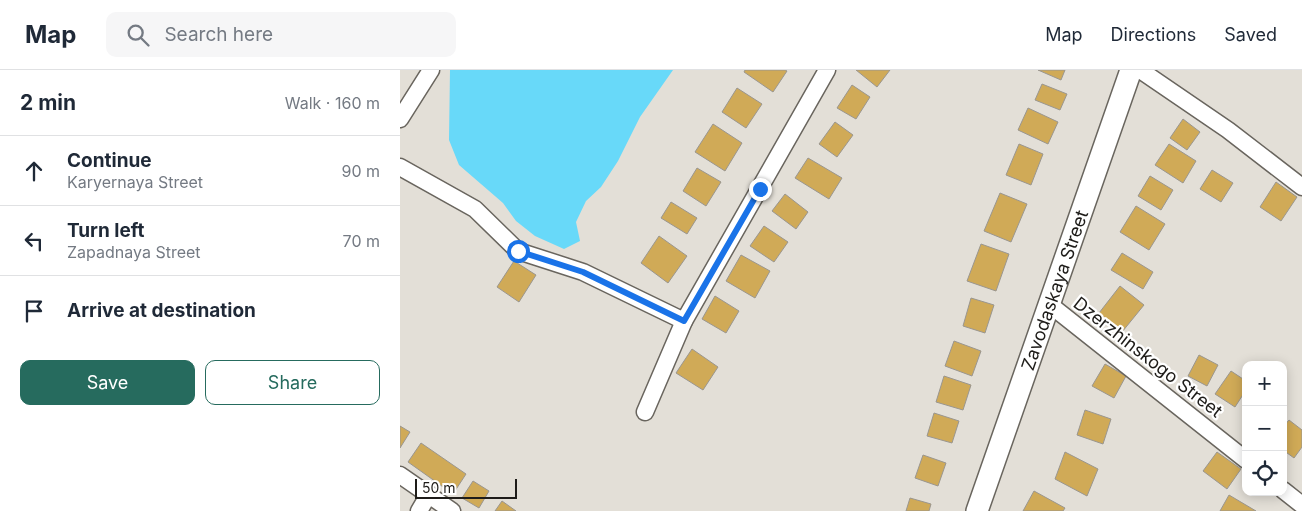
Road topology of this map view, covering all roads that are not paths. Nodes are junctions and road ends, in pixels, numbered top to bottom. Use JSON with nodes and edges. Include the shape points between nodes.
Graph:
{"nodes":[{"id":1,"x":431,"y":70,"type":"edge"},
{"id":2,"x":827,"y":70,"type":"edge"},
{"id":3,"x":1131,"y":70,"type":"edge"},
{"id":4,"x":1140,"y":70,"type":"edge"},
{"id":5,"x":400,"y":119,"type":"edge"},
{"id":6,"x":400,"y":167,"type":"edge"},
{"id":7,"x":1302,"y":187,"type":"edge"},
{"id":8,"x":1049,"y":304,"type":"junction"},
{"id":9,"x":684,"y":321,"type":"junction"},
{"id":10,"x":645,"y":412,"type":"dead end"},
{"id":11,"x":1242,"y":457,"type":"edge"},
{"id":12,"x":400,"y":475,"type":"edge"},
{"id":13,"x":1287,"y":493,"type":"edge"},
{"id":14,"x":429,"y":494,"type":"junction"},
{"id":15,"x":1302,"y":505,"type":"edge"},
{"id":16,"x":419,"y":511,"type":"edge"},
{"id":17,"x":452,"y":511,"type":"edge"},
{"id":18,"x":977,"y":511,"type":"edge"}],
"edges":[{"from":1,"to":5,"type":"street"},
{"from":2,"to":9,"type":"street"},
{"from":3,"to":8,"type":"main road","name":"Zavodaskaya Street"},
{"from":4,"to":7,"type":"street","via":[[1228,130]]},
{"from":6,"to":9,"type":"street","via":[[475,209],[518,251],[583,272]]},
{"from":8,"to":11,"type":"street","name":"Dzerzhinskogo Street"},
{"from":8,"to":18,"type":"main road","name":"Zavodaskaya Street"},
{"from":9,"to":10,"type":"street"},
{"from":12,"to":14,"type":"street"},
{"from":13,"to":15,"type":"street"},
{"from":14,"to":16,"type":"street"},
{"from":14,"to":17,"type":"street"}]}
